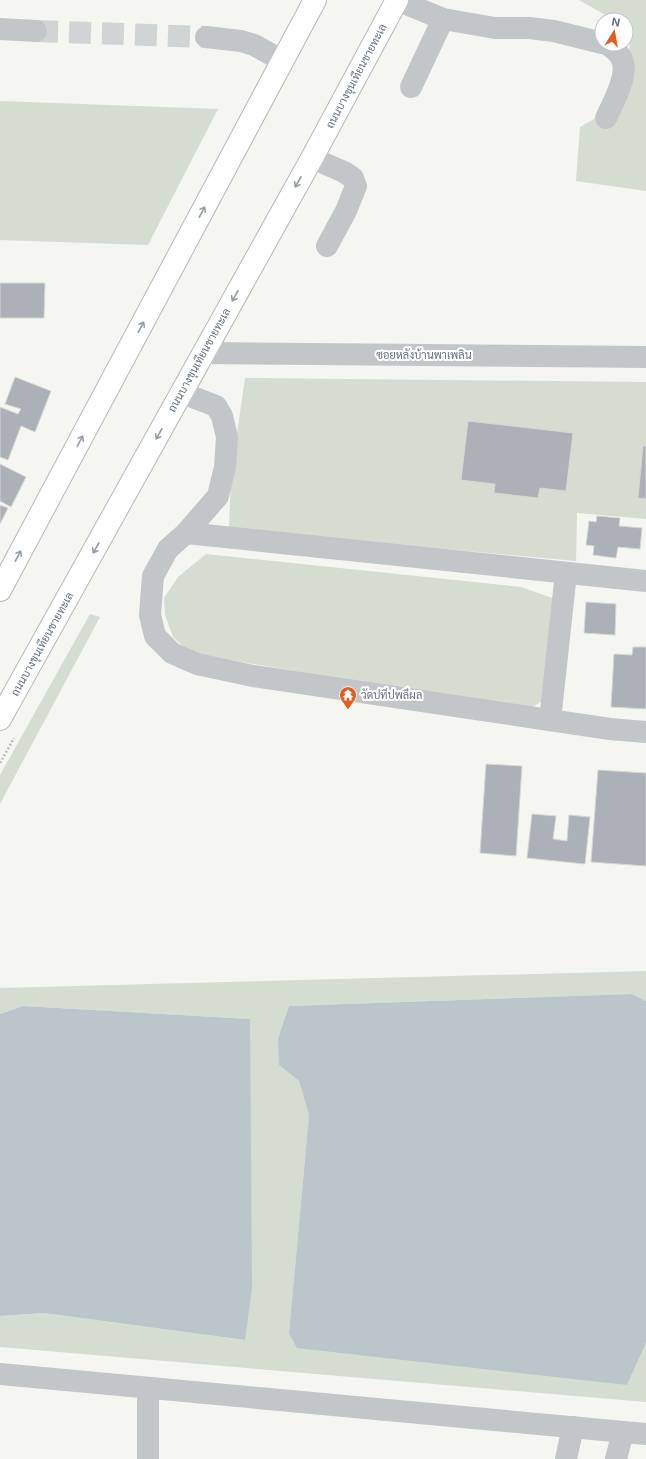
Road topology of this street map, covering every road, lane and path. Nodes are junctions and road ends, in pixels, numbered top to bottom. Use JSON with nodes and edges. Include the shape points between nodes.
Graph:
{"nodes":[{"id":1,"x":315,"y":0,"type":"edge"},
{"id":2,"x":397,"y":0,"type":"edge"},
{"id":3,"x":442,"y":19,"type":"junction"},
{"id":4,"x":0,"y":29,"type":"edge"},
{"id":5,"x":36,"y":31,"type":"tunnel mouth"},
{"id":6,"x":206,"y":37,"type":"tunnel mouth"},
{"id":7,"x":594,"y":41,"type":"edge"},
{"id":8,"x":617,"y":52,"type":"edge"},
{"id":9,"x":283,"y":61,"type":"junction"},
{"id":10,"x":412,"y":86,"type":"dead end"},
{"id":11,"x":606,"y":118,"type":"dead end"},
{"id":12,"x":312,"y":158,"type":"junction"},
{"id":13,"x":327,"y":246,"type":"dead end"},
{"id":14,"x":203,"y":353,"type":"junction"},
{"id":15,"x":646,"y":357,"type":"edge"},
{"id":16,"x":182,"y":393,"type":"junction"},
{"id":17,"x":186,"y":533,"type":"junction"},
{"id":18,"x":566,"y":573,"type":"junction"},
{"id":19,"x":646,"y":581,"type":"edge"},
{"id":20,"x":0,"y":590,"type":"edge"},
{"id":21,"x":0,"y":719,"type":"edge"},
{"id":22,"x":550,"y":720,"type":"junction"},
{"id":23,"x":646,"y":732,"type":"edge"},
{"id":24,"x":0,"y":1374,"type":"edge"},
{"id":25,"x":148,"y":1388,"type":"junction"},
{"id":26,"x":573,"y":1427,"type":"junction"},
{"id":27,"x":623,"y":1432,"type":"junction"},
{"id":28,"x":646,"y":1434,"type":"edge"},
{"id":29,"x":148,"y":1459,"type":"edge"},
{"id":30,"x":566,"y":1459,"type":"edge"},
{"id":31,"x":616,"y":1459,"type":"edge"}],
"edges":[{"from":1,"to":9,"type":"main road"},
{"from":2,"to":3,"type":"street"},
{"from":2,"to":12,"type":"main road","name":"ถนนบางขุนเทียนชายทะเล"},
{"from":3,"to":7,"type":"street","via":[[495,28],[554,31]]},
{"from":3,"to":10,"type":"street"},
{"from":4,"to":5,"type":"street"},
{"from":6,"to":9,"type":"street","via":[[254,45]]},
{"from":8,"to":11,"type":"street","via":[[623,62],[624,74]]},
{"from":20,"to":9,"type":"main road","one_way":true},
{"from":12,"to":13,"type":"street","via":[[344,172],[353,178],[356,186]]},
{"from":12,"to":14,"type":"main road","name":"ถนนบางขุนเทียนชายทะเล","one_way":true},
{"from":14,"to":15,"type":"street","name":"ซอยหลังบ้านพาเพลิน"},
{"from":14,"to":16,"type":"main road","name":"ถนนบางขุนเทียนชายทะเล"},
{"from":16,"to":17,"type":"street","via":[[216,406],[222,416],[227,437],[225,467],[218,496]]},
{"from":16,"to":21,"type":"main road","name":"ถนนบางขุนเทียนชายทะเล","one_way":true},
{"from":17,"to":18,"type":"street"},
{"from":17,"to":22,"type":"street","via":[[168,549],[153,576],[150,615],[155,636],[172,653],[197,664],[253,676]]},
{"from":18,"to":19,"type":"street"},
{"from":18,"to":22,"type":"street"},
{"from":22,"to":23,"type":"street"},
{"from":24,"to":25,"type":"street"},
{"from":25,"to":26,"type":"street"},
{"from":25,"to":29,"type":"street"},
{"from":26,"to":27,"type":"street"},
{"from":26,"to":30,"type":"street"},
{"from":27,"to":28,"type":"street"},
{"from":27,"to":31,"type":"street"}]}
